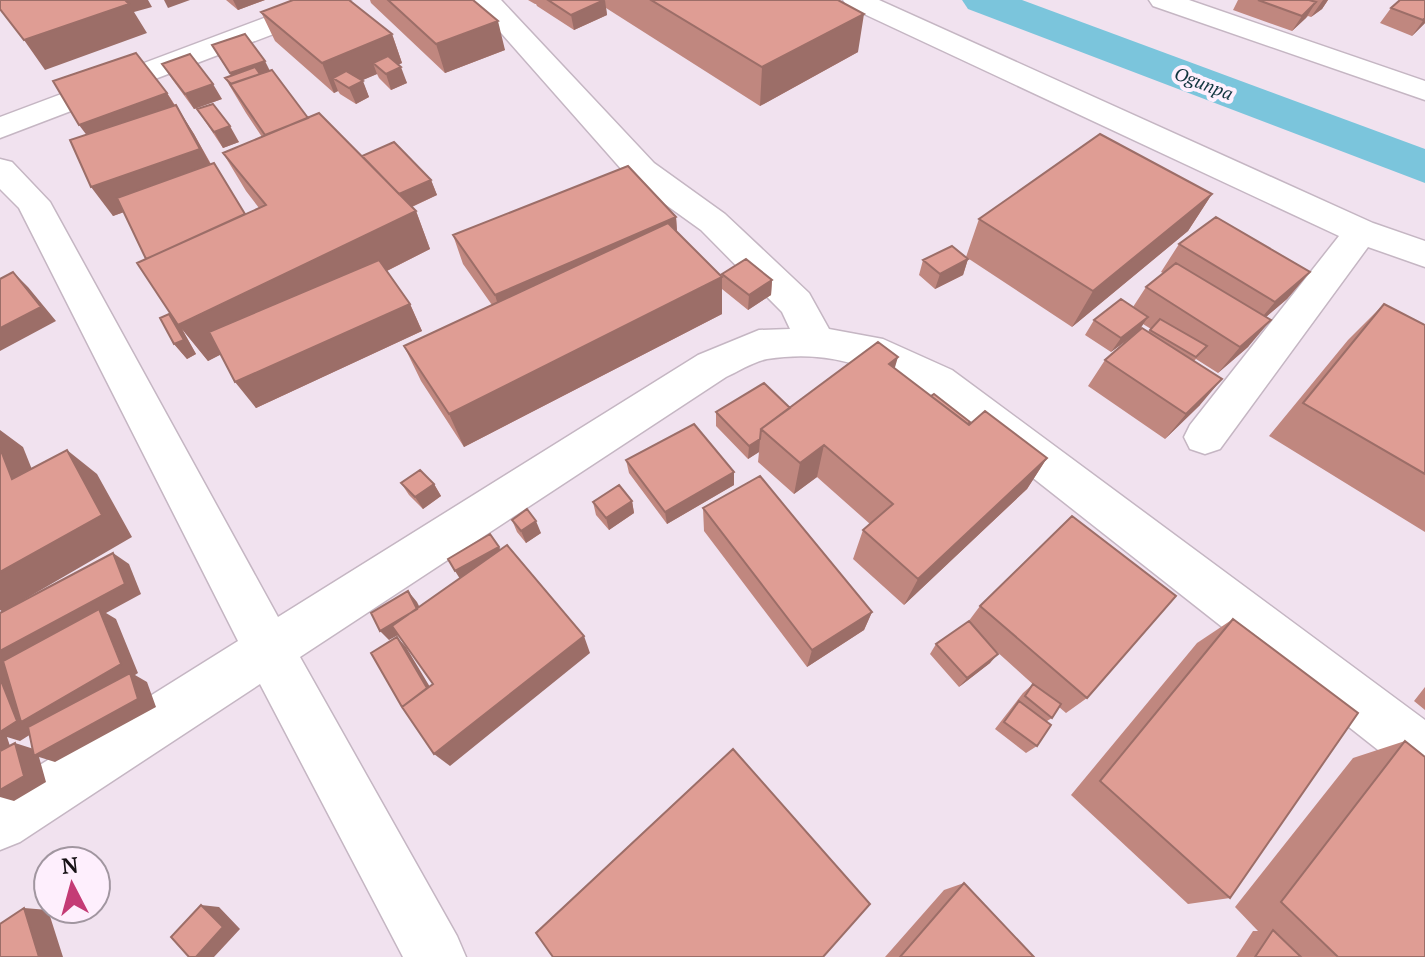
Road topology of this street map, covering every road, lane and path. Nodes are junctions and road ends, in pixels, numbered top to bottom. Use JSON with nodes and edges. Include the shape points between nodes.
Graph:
{"nodes":[{"id":1,"x":337,"y":0,"type":"edge"},
{"id":2,"x":486,"y":0,"type":"edge"},
{"id":3,"x":857,"y":0,"type":"edge"},
{"id":4,"x":1163,"y":0,"type":"edge"},
{"id":5,"x":1425,"y":91,"type":"edge"},
{"id":6,"x":0,"y":128,"type":"edge"},
{"id":7,"x":0,"y":170,"type":"edge"},
{"id":8,"x":1361,"y":232,"type":"junction"},
{"id":9,"x":1425,"y":254,"type":"edge"},
{"id":10,"x":817,"y":342,"type":"junction"},
{"id":11,"x":1205,"y":437,"type":"dead end"},
{"id":12,"x":270,"y":652,"type":"junction"},
{"id":13,"x":1425,"y":753,"type":"edge"},
{"id":14,"x":0,"y":822,"type":"edge"},
{"id":15,"x":436,"y":957,"type":"edge"}],
"edges":[{"from":1,"to":6,"type":"street"},
{"from":2,"to":10,"type":"street","via":[[642,171],[713,222],[796,303]]},
{"from":3,"to":8,"type":"street"},
{"from":4,"to":5,"type":"street"},
{"from":7,"to":12,"type":"street","via":[[33,202]]},
{"from":8,"to":9,"type":"street"},
{"from":8,"to":11,"type":"street"},
{"from":10,"to":12,"type":"street","via":[[759,345],[712,366]]},
{"from":10,"to":13,"type":"street","via":[[869,350],[938,381]]},
{"from":12,"to":14,"type":"street"},
{"from":12,"to":15,"type":"street"}]}
